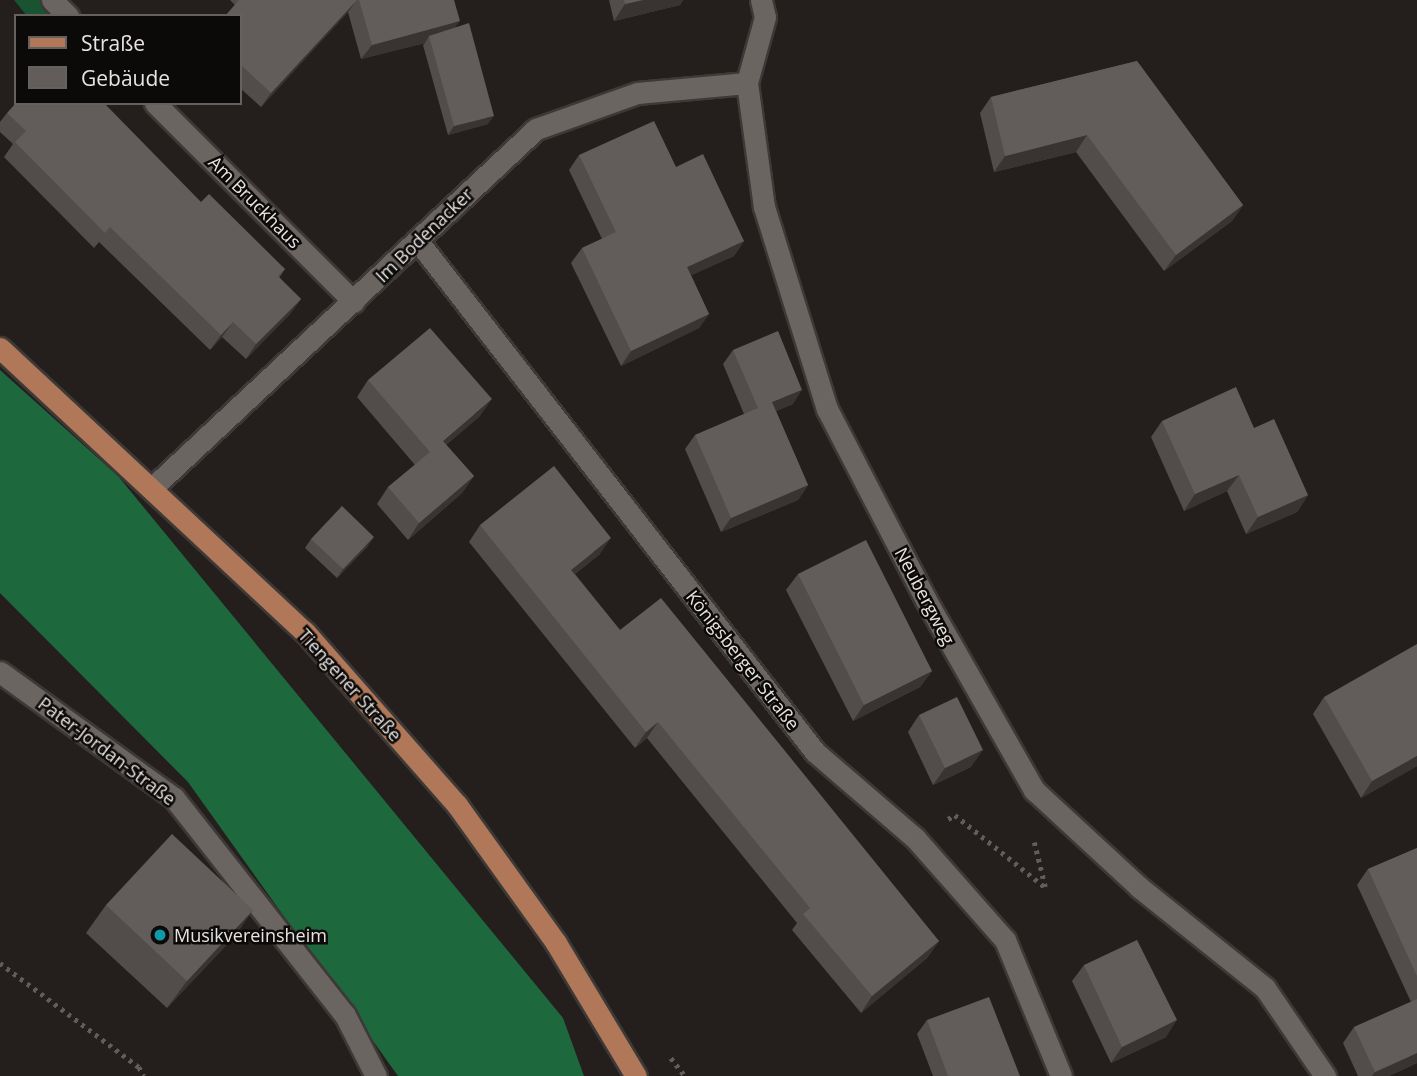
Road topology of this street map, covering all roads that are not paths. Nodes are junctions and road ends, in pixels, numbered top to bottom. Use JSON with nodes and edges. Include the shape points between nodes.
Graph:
{"nodes":[{"id":1,"x":52,"y":0,"type":"edge"},
{"id":2,"x":761,"y":0,"type":"edge"},
{"id":3,"x":66,"y":14,"type":"edge"},
{"id":4,"x":747,"y":83,"type":"junction"},
{"id":5,"x":157,"y":105,"type":"edge"},
{"id":6,"x":417,"y":240,"type":"junction"},
{"id":7,"x":354,"y":302,"type":"junction"},
{"id":8,"x":0,"y":348,"type":"edge"},
{"id":9,"x":151,"y":489,"type":"junction"},
{"id":10,"x":0,"y":672,"type":"edge"},
{"id":11,"x":376,"y":1076,"type":"edge"},
{"id":12,"x":636,"y":1076,"type":"edge"},
{"id":13,"x":1061,"y":1076,"type":"edge"},
{"id":14,"x":1325,"y":1076,"type":"edge"}],
"edges":[{"from":1,"to":3,"type":"street"},
{"from":2,"to":4,"type":"street","name":"Neubergweg","via":[[765,16]]},
{"from":4,"to":6,"type":"street","name":"Im Bodenacker","via":[[637,93],[536,129]]},
{"from":4,"to":14,"type":"street","name":"Neubergweg","via":[[764,207],[827,409],[926,600],[1034,790],[1139,887],[1265,988]]},
{"from":5,"to":7,"type":"street","name":"Am Bruckhaus"},
{"from":6,"to":7,"type":"street","name":"Im Bodenacker"},
{"from":6,"to":13,"type":"street","name":"Königsberger Straße","via":[[815,752],[915,838],[1005,940]]},
{"from":7,"to":9,"type":"street","name":"Im Bodenacker"},
{"from":8,"to":9,"type":"main road","name":"Tiengener Straße"},
{"from":9,"to":12,"type":"main road","name":"Tiengener Straße","via":[[305,632],[457,804],[556,943]]},
{"from":10,"to":11,"type":"street","name":"Pater-Jordan-Straße","via":[[174,798],[345,1015]]}]}
